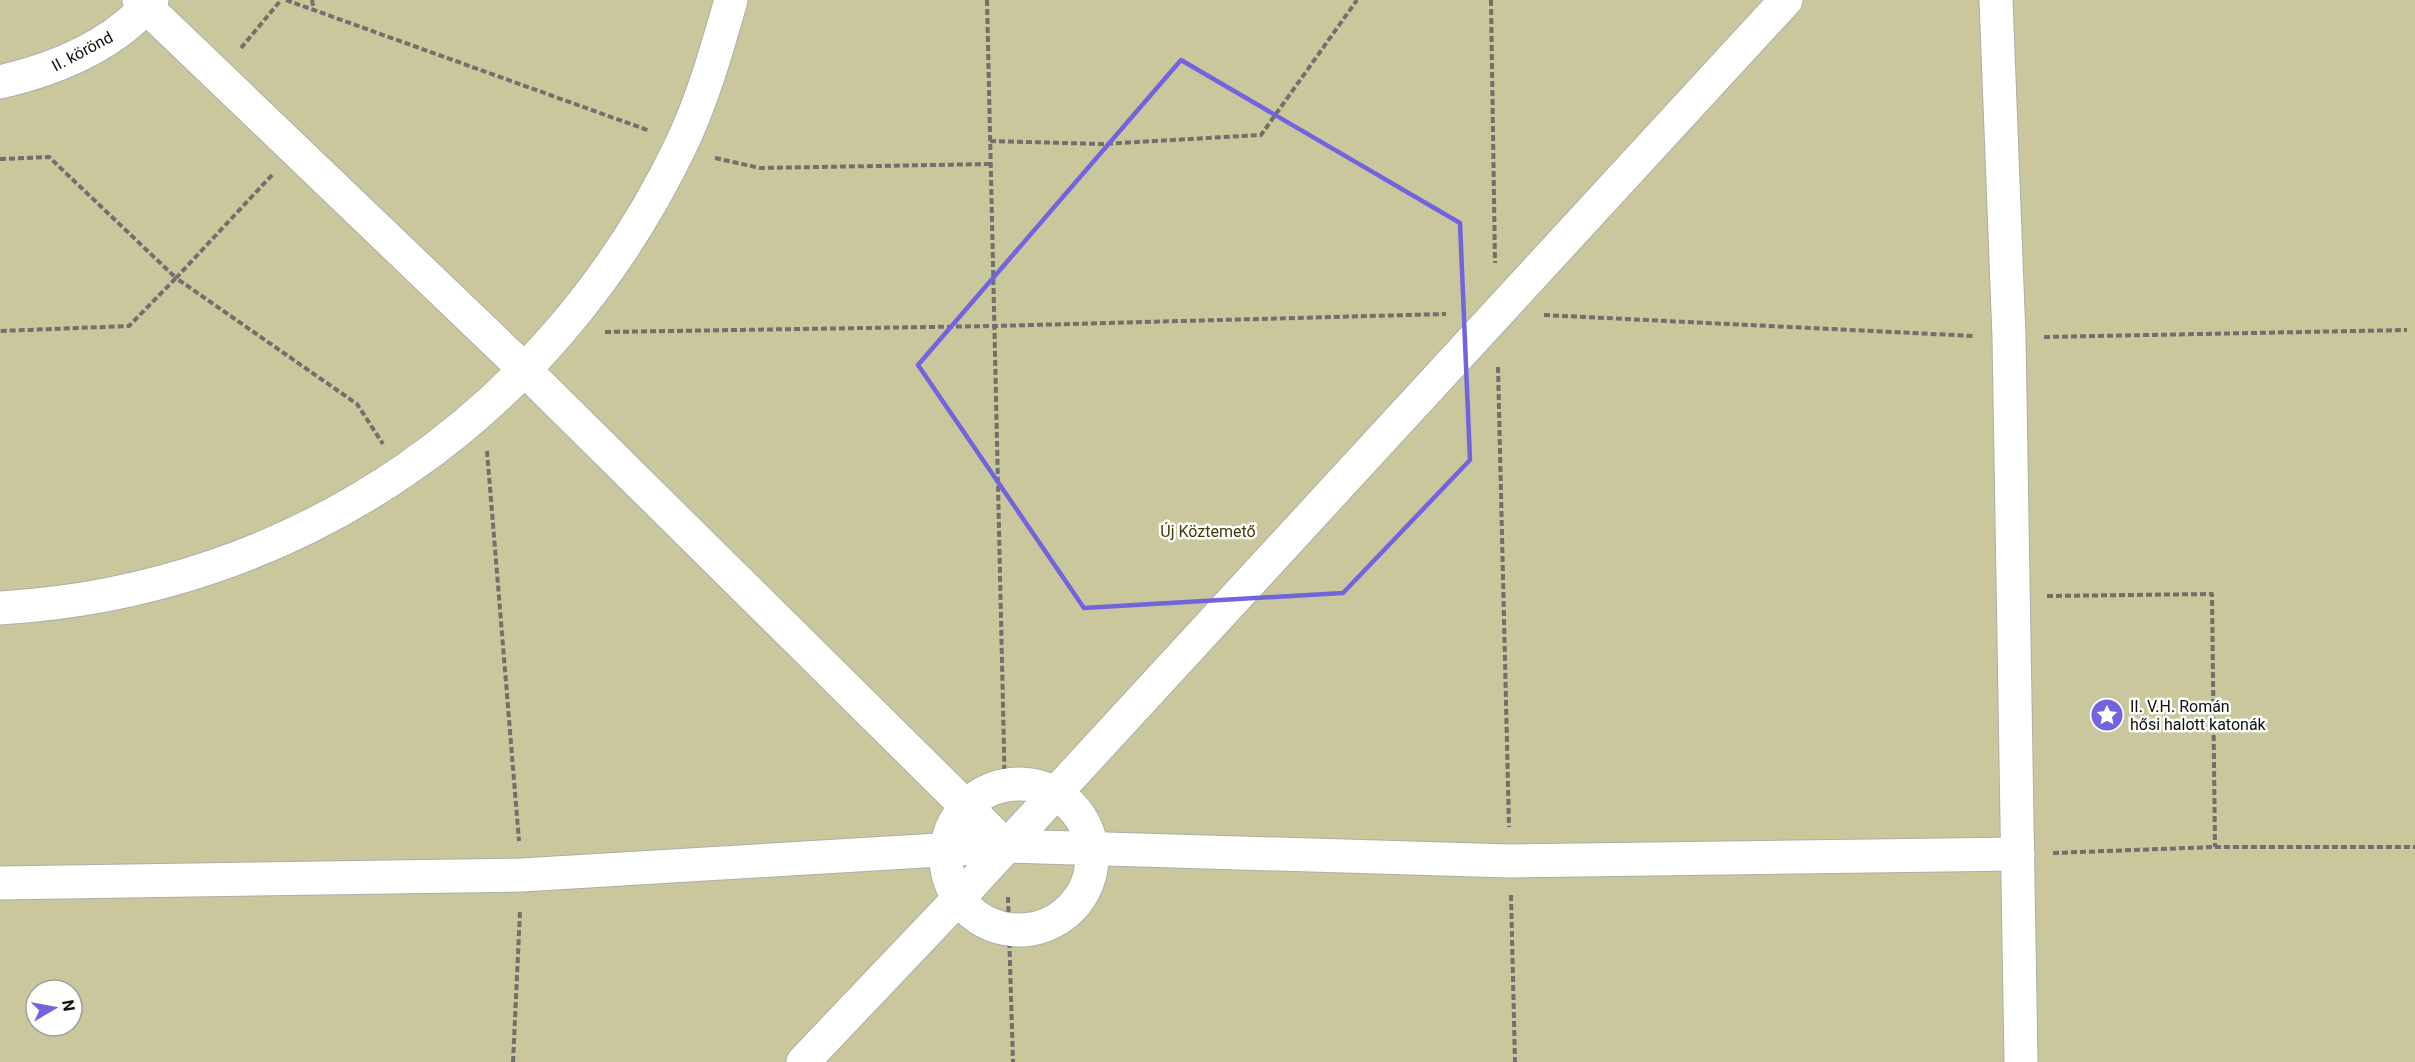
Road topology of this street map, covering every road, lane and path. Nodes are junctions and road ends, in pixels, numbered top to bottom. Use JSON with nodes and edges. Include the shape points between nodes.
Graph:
{"nodes":[{"id":1,"x":280,"y":0,"type":"edge"},
{"id":2,"x":286,"y":0,"type":"edge"},
{"id":3,"x":312,"y":0,"type":"edge"},
{"id":4,"x":730,"y":0,"type":"edge"},
{"id":5,"x":987,"y":0,"type":"edge"},
{"id":6,"x":1357,"y":0,"type":"edge"},
{"id":7,"x":1491,"y":0,"type":"edge"},
{"id":8,"x":1786,"y":0,"type":"edge"},
{"id":9,"x":1996,"y":0,"type":"edge"},
{"id":10,"x":146,"y":2,"type":"edge"},
{"id":11,"x":314,"y":10,"type":"junction"},
{"id":12,"x":217,"y":76,"type":"junction"},
{"id":13,"x":0,"y":82,"type":"edge"},
{"id":14,"x":990,"y":141,"type":"junction"},
{"id":15,"x":682,"y":143,"type":"junction"},
{"id":16,"x":296,"y":151,"type":"junction"},
{"id":17,"x":0,"y":159,"type":"edge"},
{"id":18,"x":991,"y":164,"type":"junction"},
{"id":19,"x":176,"y":278,"type":"junction"},
{"id":20,"x":1496,"y":313,"type":"junction"},
{"id":21,"x":0,"y":331,"type":"edge"},
{"id":22,"x":526,"y":371,"type":"junction"},
{"id":23,"x":483,"y":411,"type":"junction"},
{"id":24,"x":403,"y":474,"type":"junction"},
{"id":25,"x":2013,"y":596,"type":"junction"},
{"id":26,"x":0,"y":608,"type":"edge"},
{"id":27,"x":1005,"y":784,"type":"junction"},
{"id":28,"x":1056,"y":792,"type":"junction"},
{"id":29,"x":966,"y":806,"type":"junction"},
{"id":30,"x":1006,"y":846,"type":"junction"},
{"id":31,"x":2215,"y":847,"type":"junction"},
{"id":32,"x":2415,"y":847,"type":"edge"},
{"id":33,"x":946,"y":849,"type":"junction"},
{"id":34,"x":1093,"y":849,"type":"junction"},
{"id":35,"x":2018,"y":855,"type":"junction"},
{"id":36,"x":1510,"y":861,"type":"junction"},
{"id":37,"x":522,"y":874,"type":"junction"},
{"id":38,"x":0,"y":883,"type":"edge"},
{"id":39,"x":959,"y":898,"type":"junction"},
{"id":40,"x":1010,"y":930,"type":"junction"},
{"id":41,"x":513,"y":1062,"type":"edge"},
{"id":42,"x":803,"y":1062,"type":"edge"},
{"id":43,"x":1013,"y":1062,"type":"edge"},
{"id":44,"x":1515,"y":1062,"type":"edge"},
{"id":45,"x":2021,"y":1062,"type":"edge"}],
"edges":[{"from":1,"to":12,"type":"path"},
{"from":2,"to":11,"type":"path"},
{"from":3,"to":11,"type":"path"},
{"from":4,"to":15,"type":"lane","via":[[713,65]]},
{"from":5,"to":14,"type":"path"},
{"from":6,"to":14,"type":"path","via":[[1261,135],[1102,144]]},
{"from":7,"to":20,"type":"path"},
{"from":8,"to":20,"type":"lane"},
{"from":9,"to":25,"type":"lane","via":[[2009,337]]},
{"from":10,"to":12,"type":"lane"},
{"from":10,"to":13,"type":"lane","name":"II. körönd","via":[[114,35],[76,58],[37,74]]},
{"from":11,"to":15,"type":"path"},
{"from":12,"to":16,"type":"lane"},
{"from":14,"to":18,"type":"path"},
{"from":15,"to":18,"type":"path","via":[[722,161],[760,168]]},
{"from":15,"to":22,"type":"lane","via":[[649,207],[611,267]]},
{"from":16,"to":19,"type":"path"},
{"from":16,"to":22,"type":"lane"},
{"from":17,"to":19,"type":"path","via":[[49,157]]},
{"from":18,"to":27,"type":"path"},
{"from":19,"to":21,"type":"path","via":[[129,326]]},
{"from":19,"to":24,"type":"path","via":[[357,404]]},
{"from":20,"to":28,"type":"lane"},
{"from":20,"to":36,"type":"path"},
{"from":22,"to":23,"type":"lane"},
{"from":22,"to":29,"type":"lane"},
{"from":23,"to":24,"type":"lane"},
{"from":23,"to":37,"type":"path"},
{"from":24,"to":26,"type":"lane","via":[[336,514],[267,547],[194,574],[119,593],[43,606]]},
{"from":25,"to":31,"type":"path","via":[[2212,594]]},
{"from":25,"to":35,"type":"lane"},
{"from":27,"to":28,"type":"lane","via":[[1023,782]]},
{"from":27,"to":29,"type":"lane","via":[[984,792]]},
{"from":27,"to":30,"type":"path"},
{"from":28,"to":30,"type":"lane"},
{"from":28,"to":34,"type":"lane","via":[[1074,806],[1087,826]]},
{"from":29,"to":30,"type":"lane"},
{"from":29,"to":33,"type":"lane","via":[[952,826]]},
{"from":30,"to":33,"type":"lane"},
{"from":30,"to":34,"type":"lane"},
{"from":30,"to":39,"type":"lane"},
{"from":30,"to":40,"type":"path"},
{"from":31,"to":32,"type":"path"},
{"from":31,"to":35,"type":"path"},
{"from":33,"to":37,"type":"lane"},
{"from":33,"to":39,"type":"lane","via":[[951,883]]},
{"from":34,"to":36,"type":"lane"},
{"from":34,"to":40,"type":"lane","via":[[1092,871],[1071,910],[1032,930]]},
{"from":35,"to":36,"type":"lane"},
{"from":35,"to":45,"type":"lane"},
{"from":36,"to":44,"type":"path"},
{"from":37,"to":38,"type":"lane"},
{"from":37,"to":41,"type":"path"},
{"from":39,"to":40,"type":"lane","via":[[972,914]]},
{"from":39,"to":42,"type":"lane"},
{"from":40,"to":43,"type":"path"}]}
